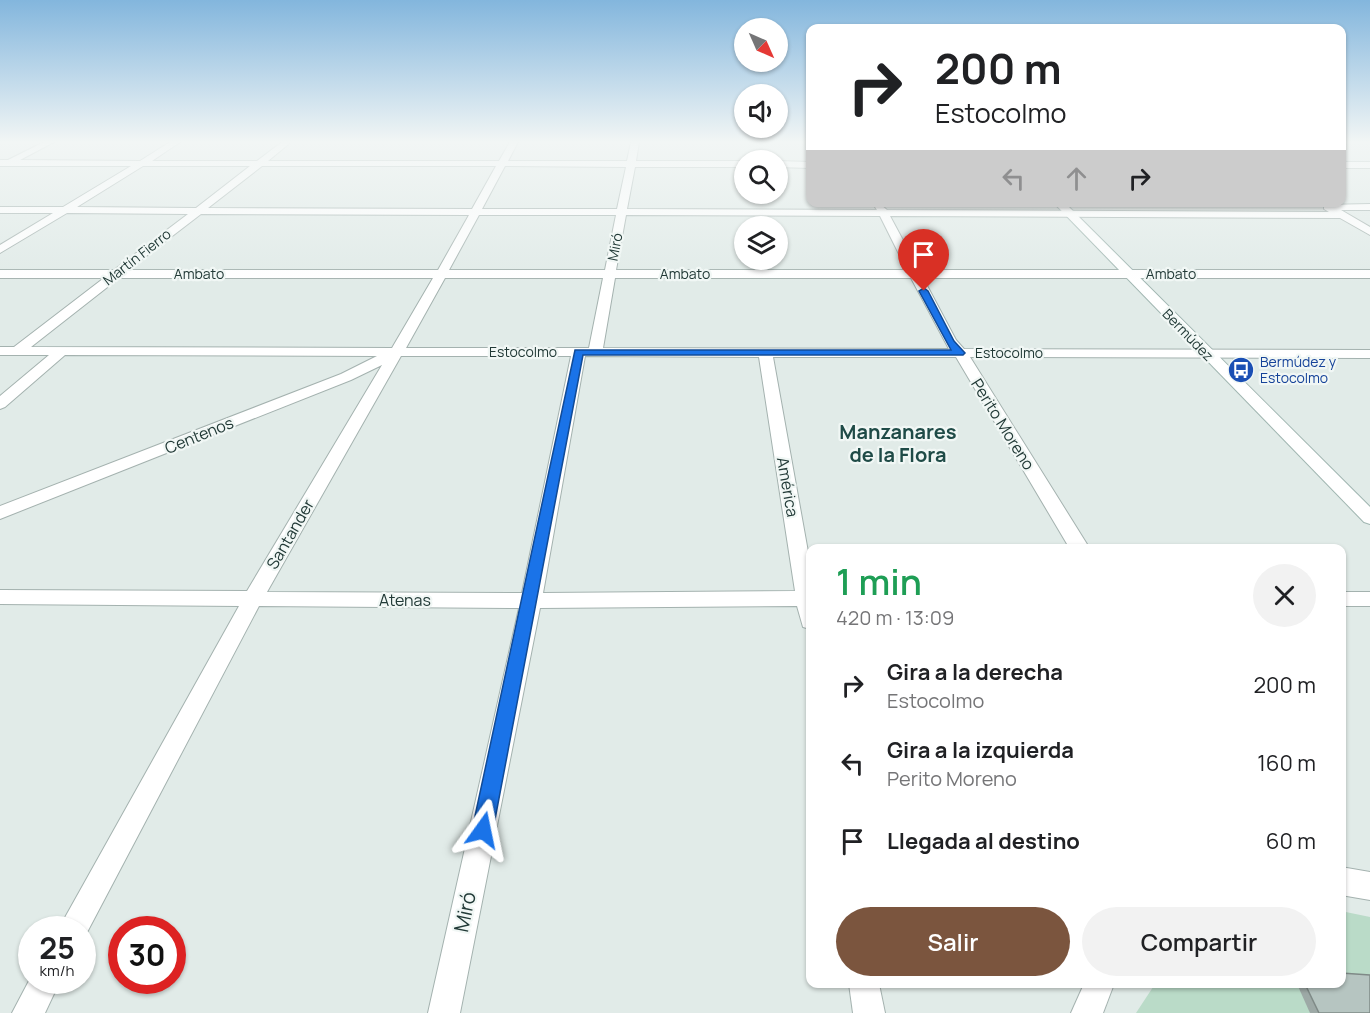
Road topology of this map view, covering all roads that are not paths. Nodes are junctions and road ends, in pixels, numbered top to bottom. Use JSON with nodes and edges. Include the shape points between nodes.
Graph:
{"nodes":[{"id":1,"x":100,"y":189,"type":"edge"},
{"id":2,"x":226,"y":189,"type":"edge"},
{"id":3,"x":488,"y":189,"type":"edge"},
{"id":4,"x":627,"y":189,"type":"edge"},
{"id":5,"x":1346,"y":206,"type":"edge"},
{"id":6,"x":1063,"y":207,"type":"edge"},
{"id":7,"x":1328,"y":207,"type":"edge"},
{"id":8,"x":1370,"y":207,"type":"edge"},
{"id":9,"x":477,"y":209,"type":"junction"},
{"id":10,"x":881,"y":209,"type":"edge"},
{"id":11,"x":0,"y":210,"type":"edge"},
{"id":12,"x":66,"y":210,"type":"junction"},
{"id":13,"x":199,"y":210,"type":"junction"},
{"id":14,"x":623,"y":210,"type":"junction"},
{"id":15,"x":1340,"y":214,"type":"junction"},
{"id":16,"x":1071,"y":215,"type":"junction"},
{"id":17,"x":1370,"y":232,"type":"edge"},
{"id":18,"x":0,"y":250,"type":"edge"},
{"id":19,"x":442,"y":273,"type":"junction"},
{"id":20,"x":0,"y":274,"type":"edge"},
{"id":21,"x":116,"y":274,"type":"junction"},
{"id":22,"x":610,"y":274,"type":"junction"},
{"id":23,"x":915,"y":274,"type":"junction"},
{"id":24,"x":1130,"y":274,"type":"junction"},
{"id":25,"x":1370,"y":274,"type":"edge"},
{"id":26,"x":0,"y":351,"type":"edge"},
{"id":27,"x":17,"y":351,"type":"junction"},
{"id":28,"x":62,"y":351,"type":"junction"},
{"id":29,"x":396,"y":352,"type":"junction"},
{"id":30,"x":587,"y":352,"type":"junction"},
{"id":31,"x":765,"y":353,"type":"junction"},
{"id":32,"x":960,"y":353,"type":"junction"},
{"id":33,"x":1205,"y":353,"type":"junction"},
{"id":34,"x":1370,"y":354,"type":"edge"},
{"id":35,"x":348,"y":375,"type":"junction"},
{"id":36,"x":380,"y":378,"type":"junction"},
{"id":37,"x":0,"y":404,"type":"edge"},
{"id":38,"x":0,"y":513,"type":"edge"},
{"id":39,"x":1370,"y":518,"type":"edge"},
{"id":40,"x":1077,"y":544,"type":"edge"},
{"id":41,"x":806,"y":587,"type":"edge"},
{"id":42,"x":0,"y":597,"type":"edge"},
{"id":43,"x":806,"y":598,"type":"edge"},
{"id":44,"x":253,"y":599,"type":"junction"},
{"id":45,"x":1346,"y":599,"type":"edge"},
{"id":46,"x":1370,"y":599,"type":"edge"},
{"id":47,"x":531,"y":601,"type":"junction"},
{"id":48,"x":1346,"y":881,"type":"edge"},
{"id":49,"x":1370,"y":886,"type":"edge"},
{"id":50,"x":81,"y":916,"type":"edge"},
{"id":51,"x":865,"y":988,"type":"edge"},
{"id":52,"x":1097,"y":988,"type":"edge"},
{"id":53,"x":38,"y":994,"type":"edge"},
{"id":54,"x":28,"y":1013,"type":"edge"},
{"id":55,"x":444,"y":1013,"type":"edge"},
{"id":56,"x":869,"y":1013,"type":"edge"},
{"id":57,"x":1087,"y":1013,"type":"edge"}],
"edges":[{"from":1,"to":12,"type":"street"},
{"from":2,"to":13,"type":"street","name":"Martín Fierro"},
{"from":3,"to":9,"type":"street","name":"Santander"},
{"from":4,"to":14,"type":"street","name":"Miró"},
{"from":5,"to":8,"type":"street"},
{"from":6,"to":16,"type":"street","name":"Bermúdez"},
{"from":7,"to":15,"type":"street"},
{"from":9,"to":13,"type":"street"},
{"from":9,"to":14,"type":"street"},
{"from":9,"to":19,"type":"street","name":"Santander"},
{"from":10,"to":14,"type":"street"},
{"from":10,"to":16,"type":"street"},
{"from":10,"to":23,"type":"street","name":"Perito Moreno"},
{"from":11,"to":12,"type":"street"},
{"from":12,"to":13,"type":"street"},
{"from":12,"to":18,"type":"street"},
{"from":13,"to":21,"type":"street","name":"Martín Fierro"},
{"from":14,"to":22,"type":"street","name":"Miró"},
{"from":15,"to":16,"type":"street"},
{"from":15,"to":17,"type":"street"},
{"from":16,"to":24,"type":"street","name":"Bermúdez"},
{"from":19,"to":21,"type":"street","name":"Ambato"},
{"from":19,"to":22,"type":"street","name":"Ambato"},
{"from":19,"to":29,"type":"street","name":"Santander"},
{"from":20,"to":21,"type":"street","name":"Ambato"},
{"from":21,"to":27,"type":"street","name":"Martín Fierro"},
{"from":22,"to":23,"type":"street","name":"Ambato"},
{"from":22,"to":30,"type":"street","name":"Miró"},
{"from":23,"to":24,"type":"street","name":"Ambato"},
{"from":23,"to":32,"type":"street","name":"Perito Moreno","via":[[950,342]]},
{"from":24,"to":25,"type":"street","name":"Ambato"},
{"from":24,"to":33,"type":"street","name":"Bermúdez"},
{"from":26,"to":27,"type":"street","name":"Estocolmo"},
{"from":27,"to":28,"type":"street","name":"Estocolmo"},
{"from":28,"to":29,"type":"street","name":"Estocolmo"},
{"from":28,"to":37,"type":"street"},
{"from":29,"to":30,"type":"street","name":"Estocolmo"},
{"from":29,"to":35,"type":"street","name":"Centenos"},
{"from":29,"to":36,"type":"street","name":"Santander"},
{"from":30,"to":31,"type":"street","name":"Estocolmo"},
{"from":30,"to":47,"type":"street","name":"Miró"},
{"from":31,"to":32,"type":"street","name":"Estocolmo"},
{"from":31,"to":41,"type":"street","name":"América"},
{"from":32,"to":33,"type":"street","name":"Estocolmo"},
{"from":32,"to":40,"type":"street","name":"Perito Moreno"},
{"from":33,"to":34,"type":"street","name":"Estocolmo"},
{"from":33,"to":39,"type":"street","name":"Bermúdez"},
{"from":35,"to":36,"type":"street"},
{"from":35,"to":38,"type":"street","name":"Centenos"},
{"from":36,"to":44,"type":"street","name":"Santander"},
{"from":42,"to":44,"type":"street","name":"Atenas"},
{"from":43,"to":47,"type":"street","name":"Atenas"},
{"from":44,"to":47,"type":"street","name":"Atenas"},
{"from":44,"to":50,"type":"street","name":"Santander"},
{"from":45,"to":46,"type":"street"},
{"from":47,"to":55,"type":"street","name":"Miró"},
{"from":48,"to":49,"type":"street"},
{"from":51,"to":56,"type":"street"},
{"from":52,"to":57,"type":"street"},
{"from":53,"to":54,"type":"street"}]}
